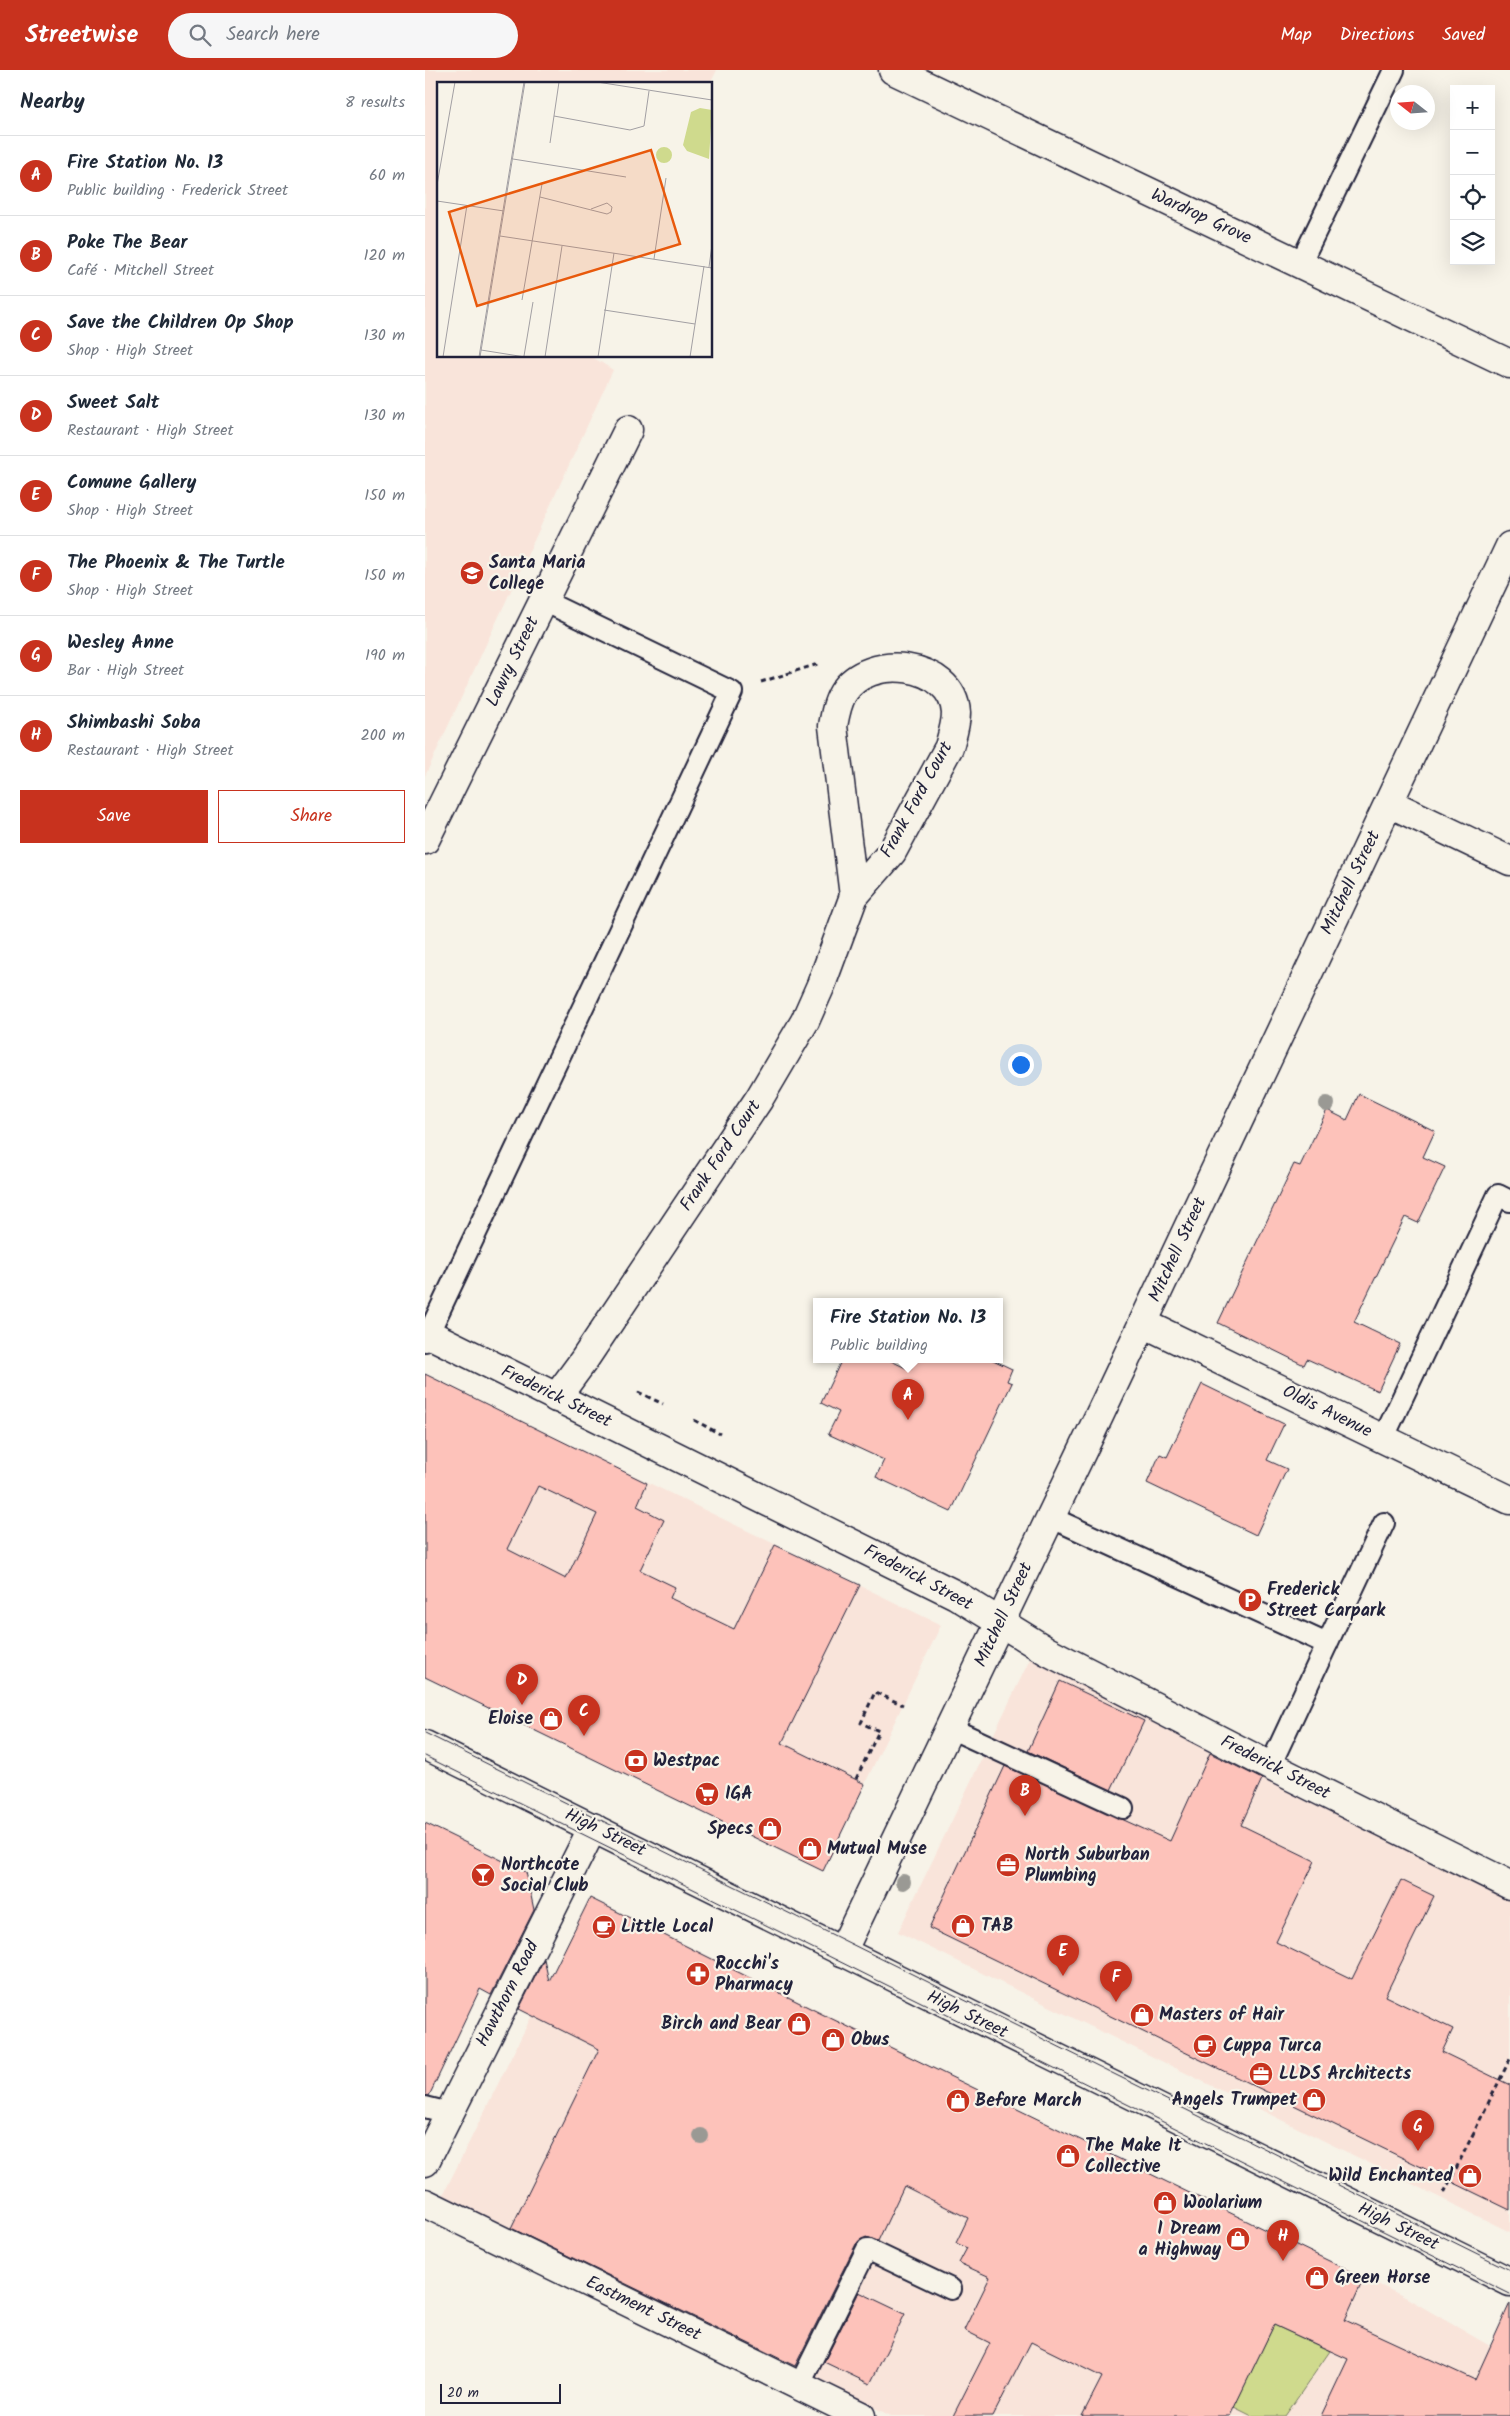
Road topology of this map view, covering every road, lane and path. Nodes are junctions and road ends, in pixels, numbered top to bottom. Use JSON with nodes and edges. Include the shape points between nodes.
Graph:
{"nodes":[{"id":1,"x":893,"y":70,"type":"edge"},
{"id":2,"x":1394,"y":70,"type":"edge"},
{"id":3,"x":1300,"y":264,"type":"junction"},
{"id":4,"x":1510,"y":364,"type":"edge"},
{"id":5,"x":629,"y":430,"type":"dead end"},
{"id":6,"x":1510,"y":546,"type":"edge"},
{"id":7,"x":544,"y":601,"type":"junction"},
{"id":8,"x":859,"y":678,"type":"junction"},
{"id":9,"x":731,"y":692,"type":"junction"},
{"id":10,"x":1389,"y":803,"type":"junction"},
{"id":11,"x":425,"y":840,"type":"edge"},
{"id":12,"x":1510,"y":862,"type":"edge"},
{"id":13,"x":854,"y":896,"type":"junction"},
{"id":14,"x":1510,"y":1201,"type":"edge"},
{"id":15,"x":1143,"y":1323,"type":"junction"},
{"id":16,"x":427,"y":1337,"type":"edge"},
{"id":17,"x":637,"y":1392,"type":"dead end"},
{"id":18,"x":556,"y":1398,"type":"junction"},
{"id":19,"x":663,"y":1404,"type":"dead end"},
{"id":20,"x":694,"y":1420,"type":"dead end"},
{"id":21,"x":720,"y":1434,"type":"dead end"},
{"id":22,"x":1383,"y":1439,"type":"junction"},
{"id":23,"x":1510,"y":1500,"type":"edge"},
{"id":24,"x":1050,"y":1517,"type":"junction"},
{"id":25,"x":1384,"y":1523,"type":"dead end"},
{"id":26,"x":1000,"y":1623,"type":"junction"},
{"id":27,"x":1327,"y":1644,"type":"junction"},
{"id":28,"x":903,"y":1705,"type":"dead end"},
{"id":29,"x":950,"y":1728,"type":"junction"},
{"id":30,"x":425,"y":1745,"type":"edge"},
{"id":31,"x":1270,"y":1766,"type":"junction"},
{"id":32,"x":856,"y":1779,"type":"dead end"},
{"id":33,"x":1123,"y":1808,"type":"dead end"},
{"id":34,"x":593,"y":1827,"type":"junction"},
{"id":35,"x":1510,"y":1885,"type":"edge"},
{"id":36,"x":841,"y":1952,"type":"junction"},
{"id":37,"x":1510,"y":2059,"type":"edge"},
{"id":38,"x":437,"y":2110,"type":"edge"},
{"id":39,"x":425,"y":2162,"type":"edge"},
{"id":40,"x":1444,"y":2193,"type":"dead end"},
{"id":41,"x":425,"y":2203,"type":"edge"},
{"id":42,"x":1510,"y":2282,"type":"edge"},
{"id":43,"x":951,"y":2289,"type":"dead end"},
{"id":44,"x":799,"y":2386,"type":"junction"},
{"id":45,"x":861,"y":2416,"type":"edge"}],
"edges":[{"from":1,"to":3,"type":"street","name":"Wardrop Grove"},
{"from":2,"to":3,"type":"lane"},
{"from":3,"to":4,"type":"street","name":"Wardrop Grove"},
{"from":5,"to":7,"type":"street","name":"Lawry Street"},
{"from":6,"to":10,"type":"street","name":"Mitchell Street"},
{"from":7,"to":9,"type":"lane"},
{"from":7,"to":11,"type":"street","name":"Lawry Street"},
{"from":8,"to":9,"type":"path","via":[[826,661]]},
{"from":8,"to":13,"type":"street","name":"Frank Ford Court","via":[[844,692],[833,726]]},
{"from":8,"to":13,"type":"street","name":"Frank Ford Court","via":[[877,669],[899,666],[919,671],[936,680],[950,694],[956,711],[949,747],[892,852]]},
{"from":9,"to":16,"type":"lane"},
{"from":10,"to":12,"type":"street"},
{"from":10,"to":15,"type":"street","name":"Mitchell Street"},
{"from":13,"to":18,"type":"street","name":"Frank Ford Court","via":[[821,985],[784,1057]]},
{"from":14,"to":22,"type":"lane","via":[[1498,1195]]},
{"from":15,"to":22,"type":"street","name":"Oldis Avenue"},
{"from":15,"to":24,"type":"street","name":"Mitchell Street"},
{"from":16,"to":18,"type":"street","name":"Frederick Street"},
{"from":17,"to":19,"type":"path"},
{"from":18,"to":26,"type":"street","name":"Frederick Street","via":[[956,1595]]},
{"from":20,"to":21,"type":"path"},
{"from":22,"to":23,"type":"street","name":"Oldis Avenue"},
{"from":24,"to":26,"type":"street","name":"Mitchell Street"},
{"from":24,"to":27,"type":"lane"},
{"from":25,"to":27,"type":"lane"},
{"from":26,"to":29,"type":"street","name":"Mitchell Street"},
{"from":26,"to":31,"type":"street","name":"Frederick Street","via":[[1047,1651]]},
{"from":27,"to":31,"type":"lane"},
{"from":28,"to":32,"type":"path","via":[[875,1692],[861,1723],[879,1732]]},
{"from":29,"to":33,"type":"lane"},
{"from":29,"to":36,"type":"street","name":"Mitchell Street"},
{"from":30,"to":34,"type":"street","name":"High Street"},
{"from":31,"to":35,"type":"street","name":"Frederick Street"},
{"from":34,"to":36,"type":"street","name":"High Street"},
{"from":34,"to":38,"type":"street","name":"Hawthorn Road"},
{"from":36,"to":42,"type":"street","name":"High Street"},
{"from":37,"to":40,"type":"path"},
{"from":38,"to":39,"type":"street","name":"Hawthorn Road"},
{"from":41,"to":44,"type":"street","name":"Eastment Street"},
{"from":43,"to":44,"type":"lane","via":[[867,2249]]},
{"from":44,"to":45,"type":"street","name":"Eastment Street"}]}
